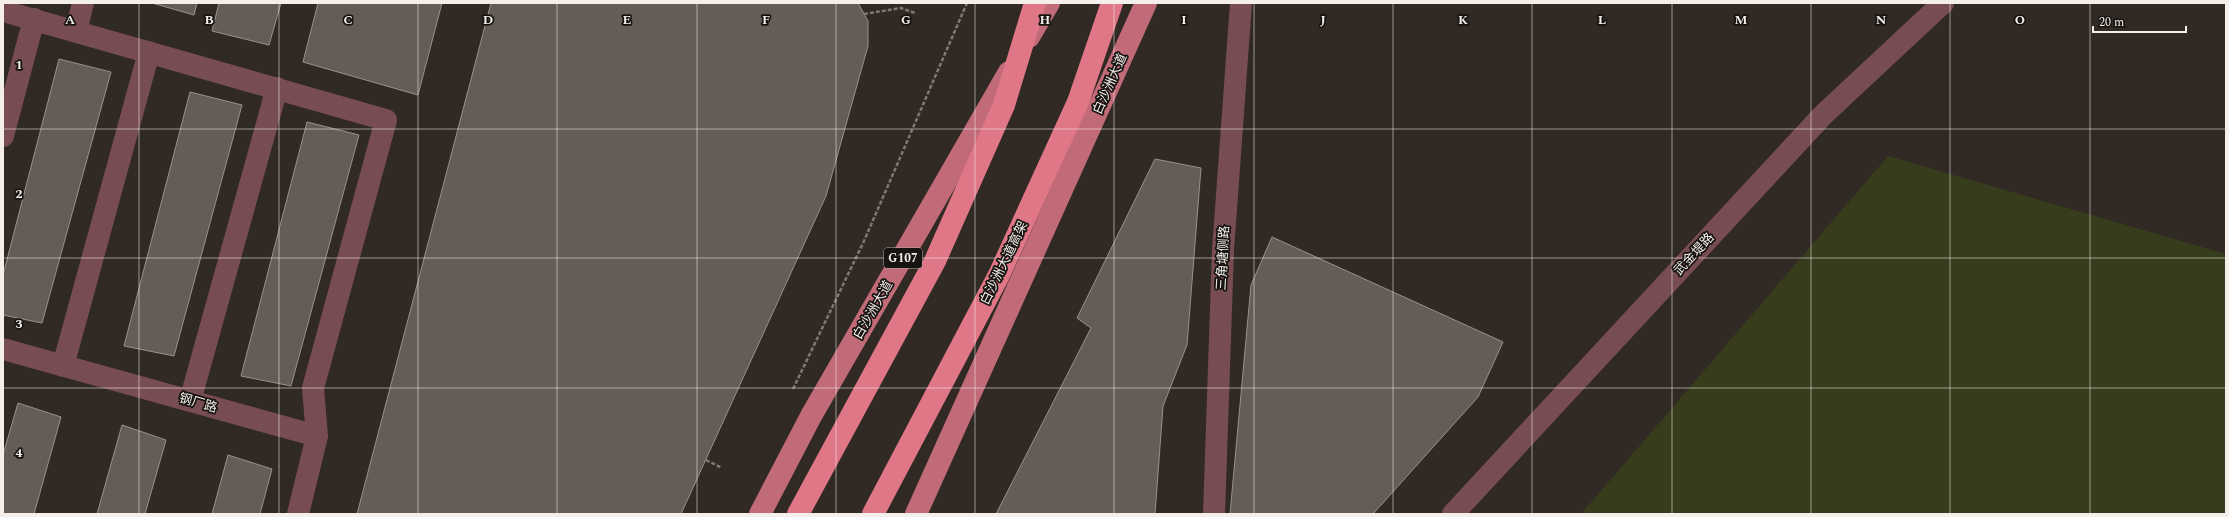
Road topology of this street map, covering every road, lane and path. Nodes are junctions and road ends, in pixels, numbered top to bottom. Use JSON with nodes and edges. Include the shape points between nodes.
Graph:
{"nodes":[{"id":1,"x":83,"y":3,"type":"edge"},
{"id":2,"x":967,"y":3,"type":"edge"},
{"id":3,"x":1035,"y":3,"type":"edge"},
{"id":4,"x":1048,"y":3,"type":"edge"},
{"id":5,"x":1112,"y":3,"type":"edge"},
{"id":6,"x":1146,"y":3,"type":"edge"},
{"id":7,"x":1241,"y":3,"type":"edge"},
{"id":8,"x":1943,"y":3,"type":"edge"},
{"id":9,"x":3,"y":10,"type":"edge"},
{"id":10,"x":915,"y":13,"type":"dead end"},
{"id":11,"x":864,"y":14,"type":"dead end"},
{"id":12,"x":34,"y":19,"type":"junction"},
{"id":13,"x":76,"y":31,"type":"junction"},
{"id":14,"x":149,"y":52,"type":"junction"},
{"id":15,"x":277,"y":88,"type":"junction"},
{"id":16,"x":3,"y":136,"type":"edge"},
{"id":17,"x":3,"y":349,"type":"edge"},
{"id":18,"x":63,"y":366,"type":"junction"},
{"id":19,"x":791,"y":392,"type":"dead end"},
{"id":20,"x":190,"y":401,"type":"junction"},
{"id":21,"x":317,"y":436,"type":"junction"},
{"id":22,"x":706,"y":460,"type":"dead end"},
{"id":23,"x":722,"y":468,"type":"dead end"},
{"id":24,"x":298,"y":514,"type":"edge"},
{"id":25,"x":760,"y":514,"type":"edge"},
{"id":26,"x":798,"y":514,"type":"edge"},
{"id":27,"x":873,"y":514,"type":"edge"},
{"id":28,"x":916,"y":514,"type":"edge"},
{"id":29,"x":1214,"y":514,"type":"edge"},
{"id":30,"x":1453,"y":514,"type":"edge"}],
"edges":[{"from":1,"to":13,"type":"street"},
{"from":2,"to":19,"type":"path","via":[[864,241]]},
{"from":3,"to":26,"type":"highway","bridge":true,"via":[[1004,104],[935,261]]},
{"from":4,"to":25,"type":"main road","name":"白沙洲大道","number":"G107","via":[[811,416]]},
{"from":5,"to":27,"type":"highway","name":"白沙洲大道高架","via":[[1078,102],[999,275]]},
{"from":6,"to":28,"type":"main road","name":"白沙洲大道"},
{"from":7,"to":29,"type":"street","name":"三角塘侧路","via":[[1222,250]]},
{"from":8,"to":30,"type":"street","name":"武金堤路","via":[[1823,115]]},
{"from":9,"to":12,"type":"street"},
{"from":10,"to":11,"type":"path","via":[[900,8]]},
{"from":12,"to":13,"type":"street"},
{"from":12,"to":16,"type":"street"},
{"from":13,"to":14,"type":"street"},
{"from":14,"to":15,"type":"street"},
{"from":14,"to":18,"type":"street"},
{"from":15,"to":20,"type":"street"},
{"from":15,"to":21,"type":"street","via":[[386,120],[313,388]]},
{"from":17,"to":18,"type":"street","name":"钢厂路"},
{"from":18,"to":20,"type":"street","name":"钢厂路"},
{"from":20,"to":21,"type":"street","name":"钢厂路"},
{"from":21,"to":24,"type":"street"},
{"from":22,"to":23,"type":"path"}]}
